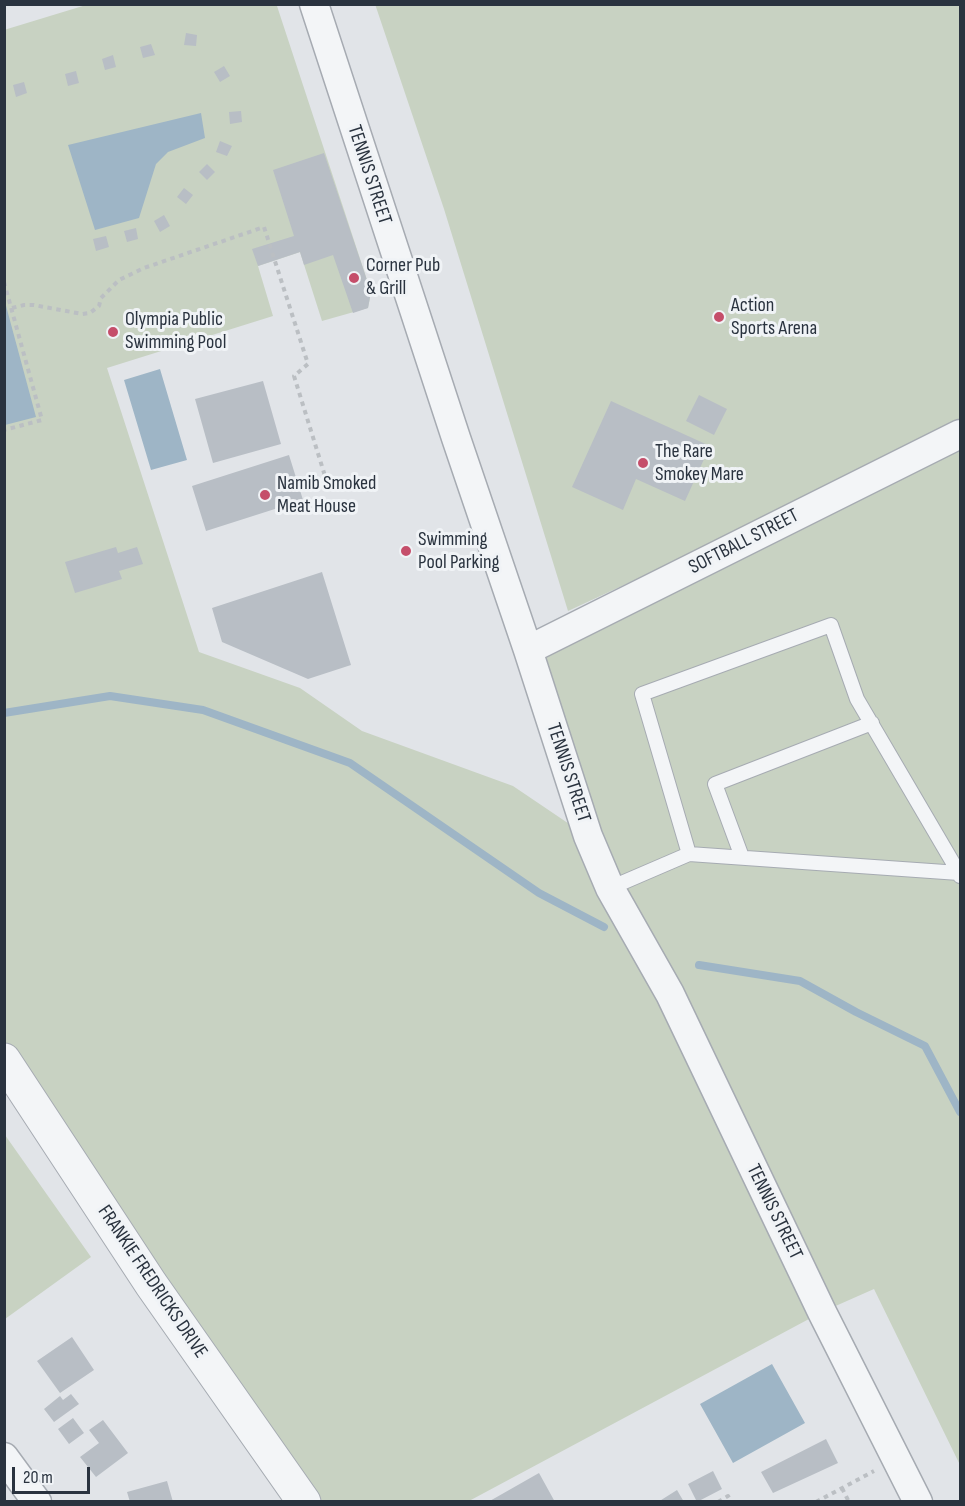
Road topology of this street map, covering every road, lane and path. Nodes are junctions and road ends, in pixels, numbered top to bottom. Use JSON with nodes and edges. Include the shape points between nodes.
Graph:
{"nodes":[{"id":1,"x":314,"y":4,"type":"edge"},
{"id":2,"x":4,"y":282,"type":"edge"},
{"id":3,"x":12,"y":308,"type":"junction"},
{"id":4,"x":4,"y":430,"type":"edge"},
{"id":5,"x":960,"y":434,"type":"edge"},
{"id":6,"x":325,"y":476,"type":"dead end"},
{"id":7,"x":528,"y":650,"type":"junction"},
{"id":8,"x":872,"y":723,"type":"junction"},
{"id":9,"x":689,"y":854,"type":"junction"},
{"id":10,"x":742,"y":857,"type":"junction"},
{"id":11,"x":960,"y":875,"type":"edge"},
{"id":12,"x":610,"y":888,"type":"junction"},
{"id":13,"x":4,"y":1060,"type":"edge"},
{"id":14,"x":4,"y":1457,"type":"edge"},
{"id":15,"x":895,"y":1458,"type":"junction"},
{"id":16,"x":842,"y":1488,"type":"junction"},
{"id":17,"x":37,"y":1502,"type":"edge"},
{"id":18,"x":304,"y":1502,"type":"edge"},
{"id":19,"x":717,"y":1502,"type":"edge"},
{"id":20,"x":731,"y":1502,"type":"edge"},
{"id":21,"x":816,"y":1502,"type":"edge"},
{"id":22,"x":849,"y":1502,"type":"edge"},
{"id":23,"x":918,"y":1502,"type":"edge"}],
"edges":[{"from":1,"to":7,"type":"street","name":"TENNIS STREET"},
{"from":2,"to":3,"type":"path"},
{"from":3,"to":4,"type":"path","via":[[42,420]]},
{"from":3,"to":6,"type":"path","via":[[34,305],[90,313],[119,280],[264,226],[308,364],[294,376]]},
{"from":5,"to":7,"type":"street","name":"SOFTBALL STREET"},
{"from":7,"to":12,"type":"street","name":"TENNIS STREET","via":[[588,836]]},
{"from":8,"to":9,"type":"lane","via":[[857,699],[831,625],[642,694]]},
{"from":8,"to":10,"type":"lane","via":[[715,784]]},
{"from":8,"to":11,"type":"lane"},
{"from":9,"to":10,"type":"lane"},
{"from":9,"to":12,"type":"lane"},
{"from":10,"to":11,"type":"lane"},
{"from":12,"to":15,"type":"street","name":"TENNIS STREET","via":[[670,994]]},
{"from":13,"to":18,"type":"street","name":"FRANKIE FREDRICKS DRIVE","via":[[152,1284]]},
{"from":14,"to":17,"type":"street"},
{"from":15,"to":16,"type":"path"},
{"from":15,"to":23,"type":"street","name":"TENNIS STREET"},
{"from":16,"to":21,"type":"path"},
{"from":16,"to":22,"type":"path"},
{"from":19,"to":20,"type":"path","via":[[728,1496]]}]}
